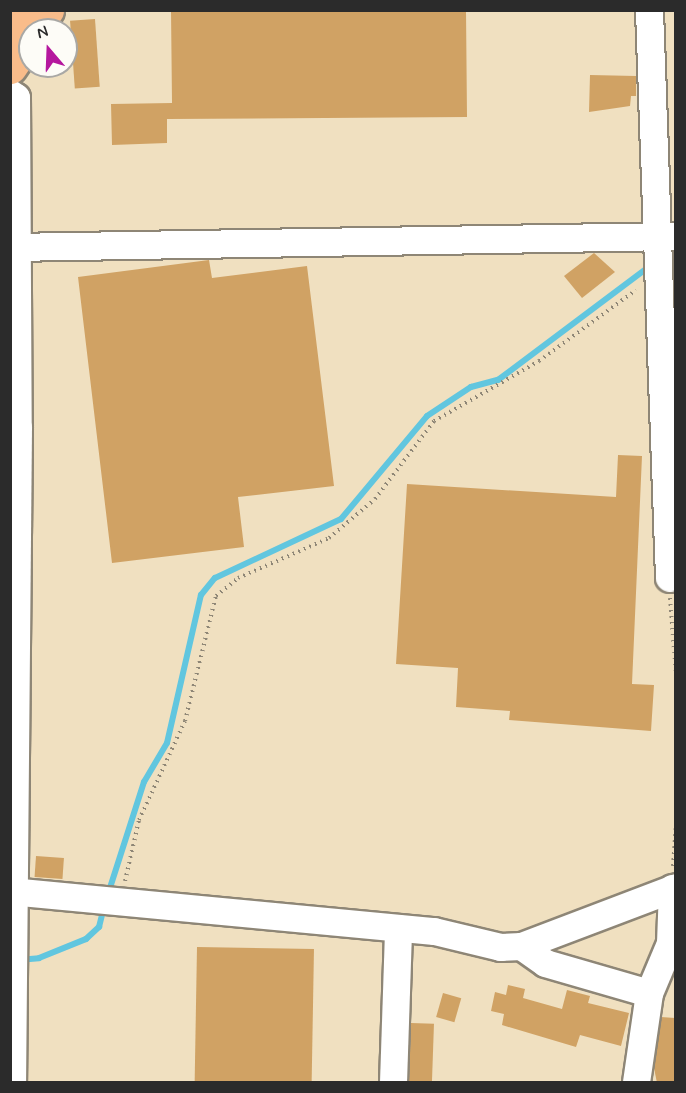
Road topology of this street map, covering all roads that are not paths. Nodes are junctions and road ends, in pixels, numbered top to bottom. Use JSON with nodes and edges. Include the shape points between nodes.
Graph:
{"nodes":[{"id":1,"x":18,"y":10,"type":"edge"},
{"id":2,"x":650,"y":10,"type":"edge"},
{"id":3,"x":10,"y":22,"type":"edge"},
{"id":4,"x":10,"y":93,"type":"edge"},
{"id":5,"x":665,"y":236,"type":"edge"},
{"id":6,"x":13,"y":247,"type":"edge"},
{"id":7,"x":14,"y":428,"type":"edge"},
{"id":8,"x":669,"y":578,"type":"road end"},
{"id":9,"x":674,"y":887,"type":"edge"},
{"id":10,"x":13,"y":891,"type":"edge"},
{"id":11,"x":398,"y":927,"type":"junction"},
{"id":12,"x":521,"y":946,"type":"junction"},
{"id":13,"x":650,"y":993,"type":"junction"},
{"id":14,"x":12,"y":1083,"type":"edge"},
{"id":15,"x":393,"y":1083,"type":"edge"},
{"id":16,"x":636,"y":1083,"type":"edge"}],
"edges":[{"from":1,"to":3,"type":"main road"},
{"from":2,"to":5,"type":"street"},
{"from":4,"to":6,"type":"street","via":[[16,97]]},
{"from":5,"to":6,"type":"street"},
{"from":5,"to":8,"type":"street","via":[[656,275]]},
{"from":6,"to":7,"type":"street"},
{"from":7,"to":10,"type":"street"},
{"from":9,"to":12,"type":"street"},
{"from":9,"to":13,"type":"street","via":[[670,943]]},
{"from":10,"to":11,"type":"street"},
{"from":10,"to":14,"type":"street"},
{"from":11,"to":12,"type":"street"},
{"from":11,"to":15,"type":"street"},
{"from":12,"to":13,"type":"street","via":[[545,963]]},
{"from":13,"to":16,"type":"street"}]}
